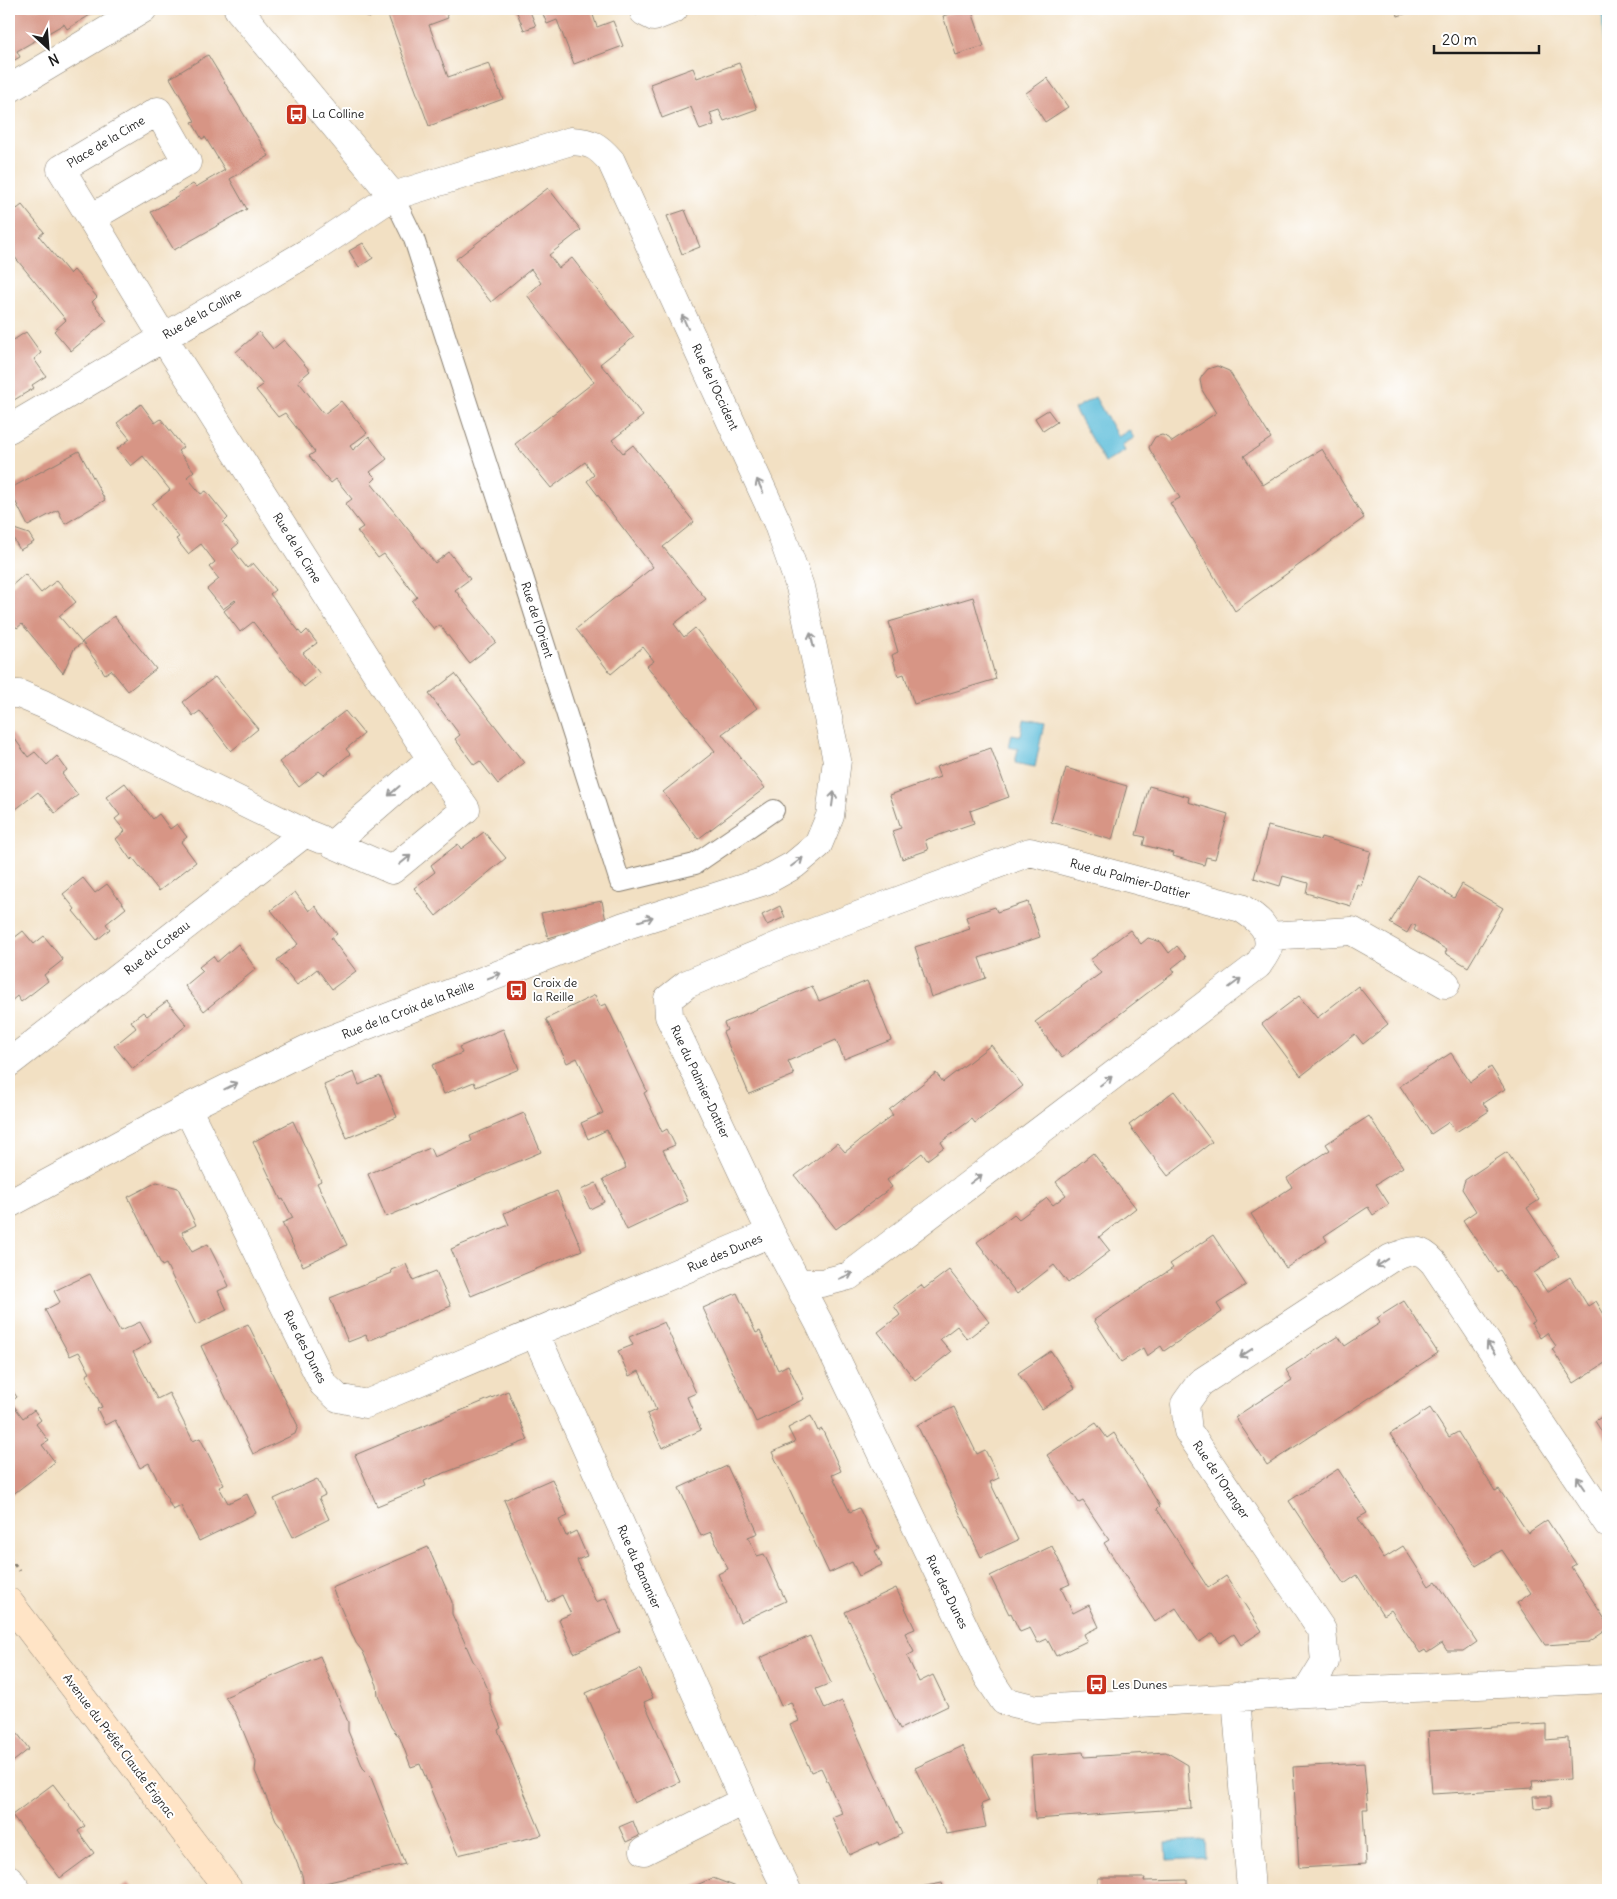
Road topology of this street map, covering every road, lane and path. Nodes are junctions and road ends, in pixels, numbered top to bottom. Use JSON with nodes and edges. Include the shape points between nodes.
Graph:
{"nodes":[{"id":1,"x":143,"y":9,"type":"edge"},
{"id":2,"x":238,"y":9,"type":"edge"},
{"id":3,"x":643,"y":9,"type":"edge"},
{"id":4,"x":674,"y":9,"type":"edge"},
{"id":5,"x":9,"y":88,"type":"edge"},
{"id":6,"x":393,"y":196,"type":"junction"},
{"id":7,"x":91,"y":218,"type":"dead end"},
{"id":8,"x":163,"y":337,"type":"junction"},
{"id":9,"x":9,"y":429,"type":"edge"},
{"id":10,"x":9,"y":694,"type":"edge"},
{"id":11,"x":431,"y":759,"type":"junction"},
{"id":12,"x":774,"y":810,"type":"dead end"},
{"id":13,"x":305,"y":834,"type":"junction"},
{"id":14,"x":333,"y":844,"type":"junction"},
{"id":15,"x":818,"y":845,"type":"joint"},
{"id":16,"x":1268,"y":936,"type":"junction"},
{"id":17,"x":1446,"y":984,"type":"dead end"},
{"id":18,"x":9,"y":1063,"type":"edge"},
{"id":19,"x":187,"y":1108,"type":"junction"},
{"id":20,"x":9,"y":1204,"type":"edge"},
{"id":21,"x":771,"y":1233,"type":"junction"},
{"id":22,"x":799,"y":1282,"type":"junction"},
{"id":23,"x":534,"y":1333,"type":"junction"},
{"id":24,"x":1608,"y":1524,"type":"edge"},
{"id":25,"x":9,"y":1602,"type":"edge"},
{"id":26,"x":1608,"y":1679,"type":"edge"},
{"id":27,"x":1306,"y":1694,"type":"junction"},
{"id":28,"x":1236,"y":1696,"type":"junction"},
{"id":29,"x":744,"y":1801,"type":"junction"},
{"id":30,"x":644,"y":1851,"type":"dead end"},
{"id":31,"x":9,"y":1879,"type":"edge"},
{"id":32,"x":17,"y":1890,"type":"edge"},
{"id":33,"x":229,"y":1890,"type":"edge"},
{"id":34,"x":787,"y":1890,"type":"edge"},
{"id":35,"x":1251,"y":1890,"type":"edge"}],
"edges":[{"from":1,"to":5,"type":"street"},
{"from":2,"to":6,"type":"street"},
{"from":3,"to":4,"type":"street","via":[[654,17]]},
{"from":6,"to":8,"type":"street","name":"Rue de la Colline","via":[[315,248]]},
{"from":6,"to":12,"type":"lane","name":"Rue de l'Orient","via":[[414,239],[620,882],[695,864]]},
{"from":15,"to":6,"type":"street","name":"Rue de l'Occident","one_way":true,"via":[[830,816],[838,760],[800,588],[776,522],[611,161],[599,147],[571,141]]},
{"from":7,"to":8,"type":"street"},
{"from":8,"to":9,"type":"street","name":"Rue de la Colline"},
{"from":8,"to":11,"type":"street","name":"Rue de la Cime"},
{"from":10,"to":13,"type":"street","via":[[19,694],[43,704]]},
{"from":11,"to":14,"type":"street","one_way":true},
{"from":14,"to":11,"type":"street","name":"Rue de la Cime","one_way":true,"via":[[392,870],[466,809]]},
{"from":13,"to":14,"type":"street"},
{"from":13,"to":18,"type":"street","name":"Rue du Coteau"},
{"from":19,"to":15,"type":"street","name":"Rue de la Croix de la Reille","one_way":true,"via":[[311,1047],[624,926],[765,881],[794,865]]},
{"from":16,"to":17,"type":"street","via":[[1352,931]]},
{"from":16,"to":21,"type":"street","name":"Rue du Palmier-Dattier","via":[[1260,921],[1241,908],[1030,852],[788,942],[686,984],[668,999],[669,1016]]},
{"from":22,"to":16,"type":"street","one_way":true,"via":[[822,1283],[849,1276],[1258,965],[1268,949]]},
{"from":19,"to":20,"type":"street","name":"Rue de la Croix de la Reille"},
{"from":19,"to":23,"type":"street","name":"Rue des Dunes","via":[[323,1384],[338,1398],[366,1404]]},
{"from":21,"to":22,"type":"street","name":"Rue des Dunes"},
{"from":21,"to":23,"type":"street","name":"Rue des Dunes"},
{"from":22,"to":28,"type":"street","name":"Rue des Dunes","via":[[988,1677],[1004,1700],[1037,1709]]},
{"from":23,"to":29,"type":"street","name":"Rue du Bananier"},
{"from":24,"to":27,"type":"street","name":"Rue de l'Oranger","one_way":true,"via":[[1434,1263],[1426,1254],[1416,1250],[1391,1258],[1200,1383],[1185,1404],[1188,1431],[1322,1630],[1325,1662]]},
{"from":25,"to":33,"type":"street","name":"Avenue du Préfet Claude Érignac"},
{"from":26,"to":27,"type":"street"},
{"from":27,"to":28,"type":"street","name":"Rue des Dunes"},
{"from":28,"to":35,"type":"street"},
{"from":29,"to":30,"type":"street"},
{"from":29,"to":34,"type":"street","name":"Rue du Bananier"},
{"from":31,"to":32,"type":"street"}]}
